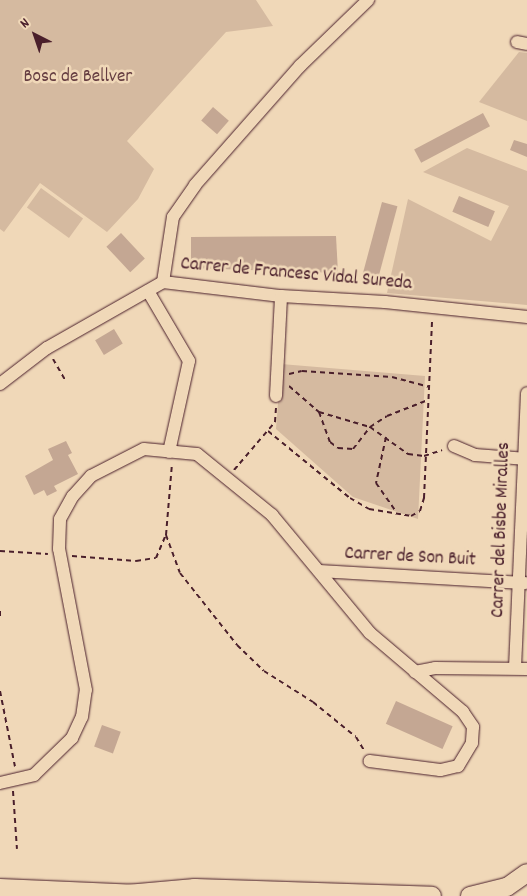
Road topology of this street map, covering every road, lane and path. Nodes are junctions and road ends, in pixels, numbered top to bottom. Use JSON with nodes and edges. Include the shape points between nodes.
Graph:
{"nodes":[{"id":1,"x":368,"y":0,"type":"edge"},
{"id":2,"x":163,"y":282,"type":"junction"},
{"id":3,"x":148,"y":291,"type":"junction"},
{"id":4,"x":282,"y":296,"type":"junction"},
{"id":5,"x":432,"y":307,"type":"junction"},
{"id":6,"x":527,"y":317,"type":"edge"},
{"id":7,"x":47,"y":348,"type":"junction"},
{"id":8,"x":0,"y":371,"type":"edge"},
{"id":9,"x":15,"y":372,"type":"junction"},
{"id":10,"x":280,"y":373,"type":"junction"},
{"id":11,"x":66,"y":380,"type":"dead end"},
{"id":12,"x":0,"y":384,"type":"edge"},
{"id":13,"x":429,"y":387,"type":"junction"},
{"id":14,"x":527,"y":394,"type":"edge"},
{"id":15,"x":276,"y":396,"type":"joint"},
{"id":16,"x":428,"y":400,"type":"junction"},
{"id":17,"x":319,"y":412,"type":"junction"},
{"id":18,"x":370,"y":427,"type":"junction"},
{"id":19,"x":268,"y":431,"type":"junction"},
{"id":20,"x":386,"y":437,"type":"junction"},
{"id":21,"x":454,"y":446,"type":"joint"},
{"id":22,"x":171,"y":452,"type":"junction"},
{"id":23,"x":424,"y":456,"type":"junction"},
{"id":24,"x":526,"y":459,"type":"edge"},
{"id":25,"x":227,"y":478,"type":"junction"},
{"id":26,"x":397,"y":513,"type":"junction"},
{"id":27,"x":166,"y":535,"type":"junction"},
{"id":28,"x":0,"y":551,"type":"edge"},
{"id":29,"x":60,"y":555,"type":"junction"},
{"id":30,"x":321,"y":571,"type":"junction"},
{"id":31,"x":523,"y":583,"type":"edge"},
{"id":32,"x":0,"y":612,"type":"edge"},
{"id":33,"x":0,"y":616,"type":"edge"},
{"id":34,"x":521,"y":668,"type":"edge"},
{"id":35,"x":415,"y":672,"type":"junction"},
{"id":36,"x":0,"y":691,"type":"edge"},
{"id":37,"x":370,"y":760,"type":"joint"},
{"id":38,"x":10,"y":781,"type":"edge"},
{"id":39,"x":18,"y":849,"type":"dead end"},
{"id":40,"x":527,"y":873,"type":"edge"},
{"id":41,"x":0,"y":888,"type":"edge"},
{"id":42,"x":126,"y":894,"type":"junction"},
{"id":43,"x":179,"y":896,"type":"edge"},
{"id":44,"x":432,"y":896,"type":"edge"},
{"id":45,"x":470,"y":896,"type":"edge"}],
"edges":[{"from":1,"to":2,"type":"street","via":[[300,66],[195,185],[173,217]]},
{"from":2,"to":3,"type":"street","name":"Carrer de Francesc Vidal Sureda"},
{"from":2,"to":4,"type":"street","name":"Carrer de Francesc Vidal Sureda"},
{"from":3,"to":7,"type":"street","name":"Carrer de Francesc Vidal Sureda"},
{"from":3,"to":22,"type":"street","via":[[189,361]]},
{"from":4,"to":5,"type":"street","name":"Carrer de Francesc Vidal Sureda"},
{"from":4,"to":10,"type":"street"},
{"from":5,"to":6,"type":"street","name":"Carrer de Francesc Vidal Sureda"},
{"from":5,"to":13,"type":"path"},
{"from":7,"to":9,"type":"street","name":"Carrer de Francesc Vidal Sureda"},
{"from":7,"to":11,"type":"path"},
{"from":8,"to":9,"type":"street"},
{"from":9,"to":12,"type":"street","name":"Carrer de Francesc Vidal Sureda"},
{"from":10,"to":13,"type":"path","via":[[302,371],[392,377]]},
{"from":10,"to":15,"type":"street"},
{"from":10,"to":17,"type":"path","via":[[293,391]]},
{"from":13,"to":16,"type":"path"},
{"from":14,"to":24,"type":"street","name":"Carrer del Bisbe Miralles"},
{"from":15,"to":19,"type":"path","via":[[275,422]]},
{"from":16,"to":18,"type":"path","via":[[387,416]]},
{"from":16,"to":23,"type":"path"},
{"from":17,"to":18,"type":"path"},
{"from":17,"to":18,"type":"path","via":[[330,442],[338,448],[354,450]]},
{"from":18,"to":20,"type":"path"},
{"from":19,"to":25,"type":"path"},
{"from":19,"to":26,"type":"path","via":[[350,498],[369,509]]},
{"from":20,"to":23,"type":"path","via":[[408,454]]},
{"from":20,"to":26,"type":"path","via":[[376,483]]},
{"from":21,"to":23,"type":"path"},
{"from":21,"to":24,"type":"street","via":[[475,454]]},
{"from":22,"to":25,"type":"street","via":[[197,454]]},
{"from":22,"to":27,"type":"path"},
{"from":22,"to":29,"type":"street","via":[[144,449],[91,476],[73,496],[60,519]]},
{"from":23,"to":26,"type":"path","via":[[424,498],[420,511],[411,516]]},
{"from":24,"to":31,"type":"street","name":"Carrer del Bisbe Miralles"},
{"from":25,"to":30,"type":"street","via":[[272,515]]},
{"from":27,"to":29,"type":"path","via":[[156,558],[136,561]]},
{"from":27,"to":37,"type":"path","via":[[180,573],[237,645],[264,671],[313,702],[356,737]]},
{"from":28,"to":29,"type":"path"},
{"from":29,"to":38,"type":"street","via":[[86,690],[82,717],[72,738],[56,757],[34,775]]},
{"from":30,"to":31,"type":"street","name":"Carrer de Son Buit"},
{"from":30,"to":35,"type":"street","via":[[370,633]]},
{"from":31,"to":34,"type":"street","name":"Carrer del Bisbe Miralles"},
{"from":32,"to":33,"type":"path"},
{"from":34,"to":35,"type":"street","via":[[435,668]]},
{"from":35,"to":37,"type":"street","via":[[463,712],[473,726],[472,744],[458,766],[440,770]]},
{"from":36,"to":38,"type":"path"},
{"from":38,"to":39,"type":"path"},
{"from":40,"to":45,"type":"highway","via":[[507,887]]},
{"from":41,"to":42,"type":"highway"},
{"from":42,"to":43,"type":"highway"},
{"from":42,"to":44,"type":"highway","via":[[195,888]]}]}
